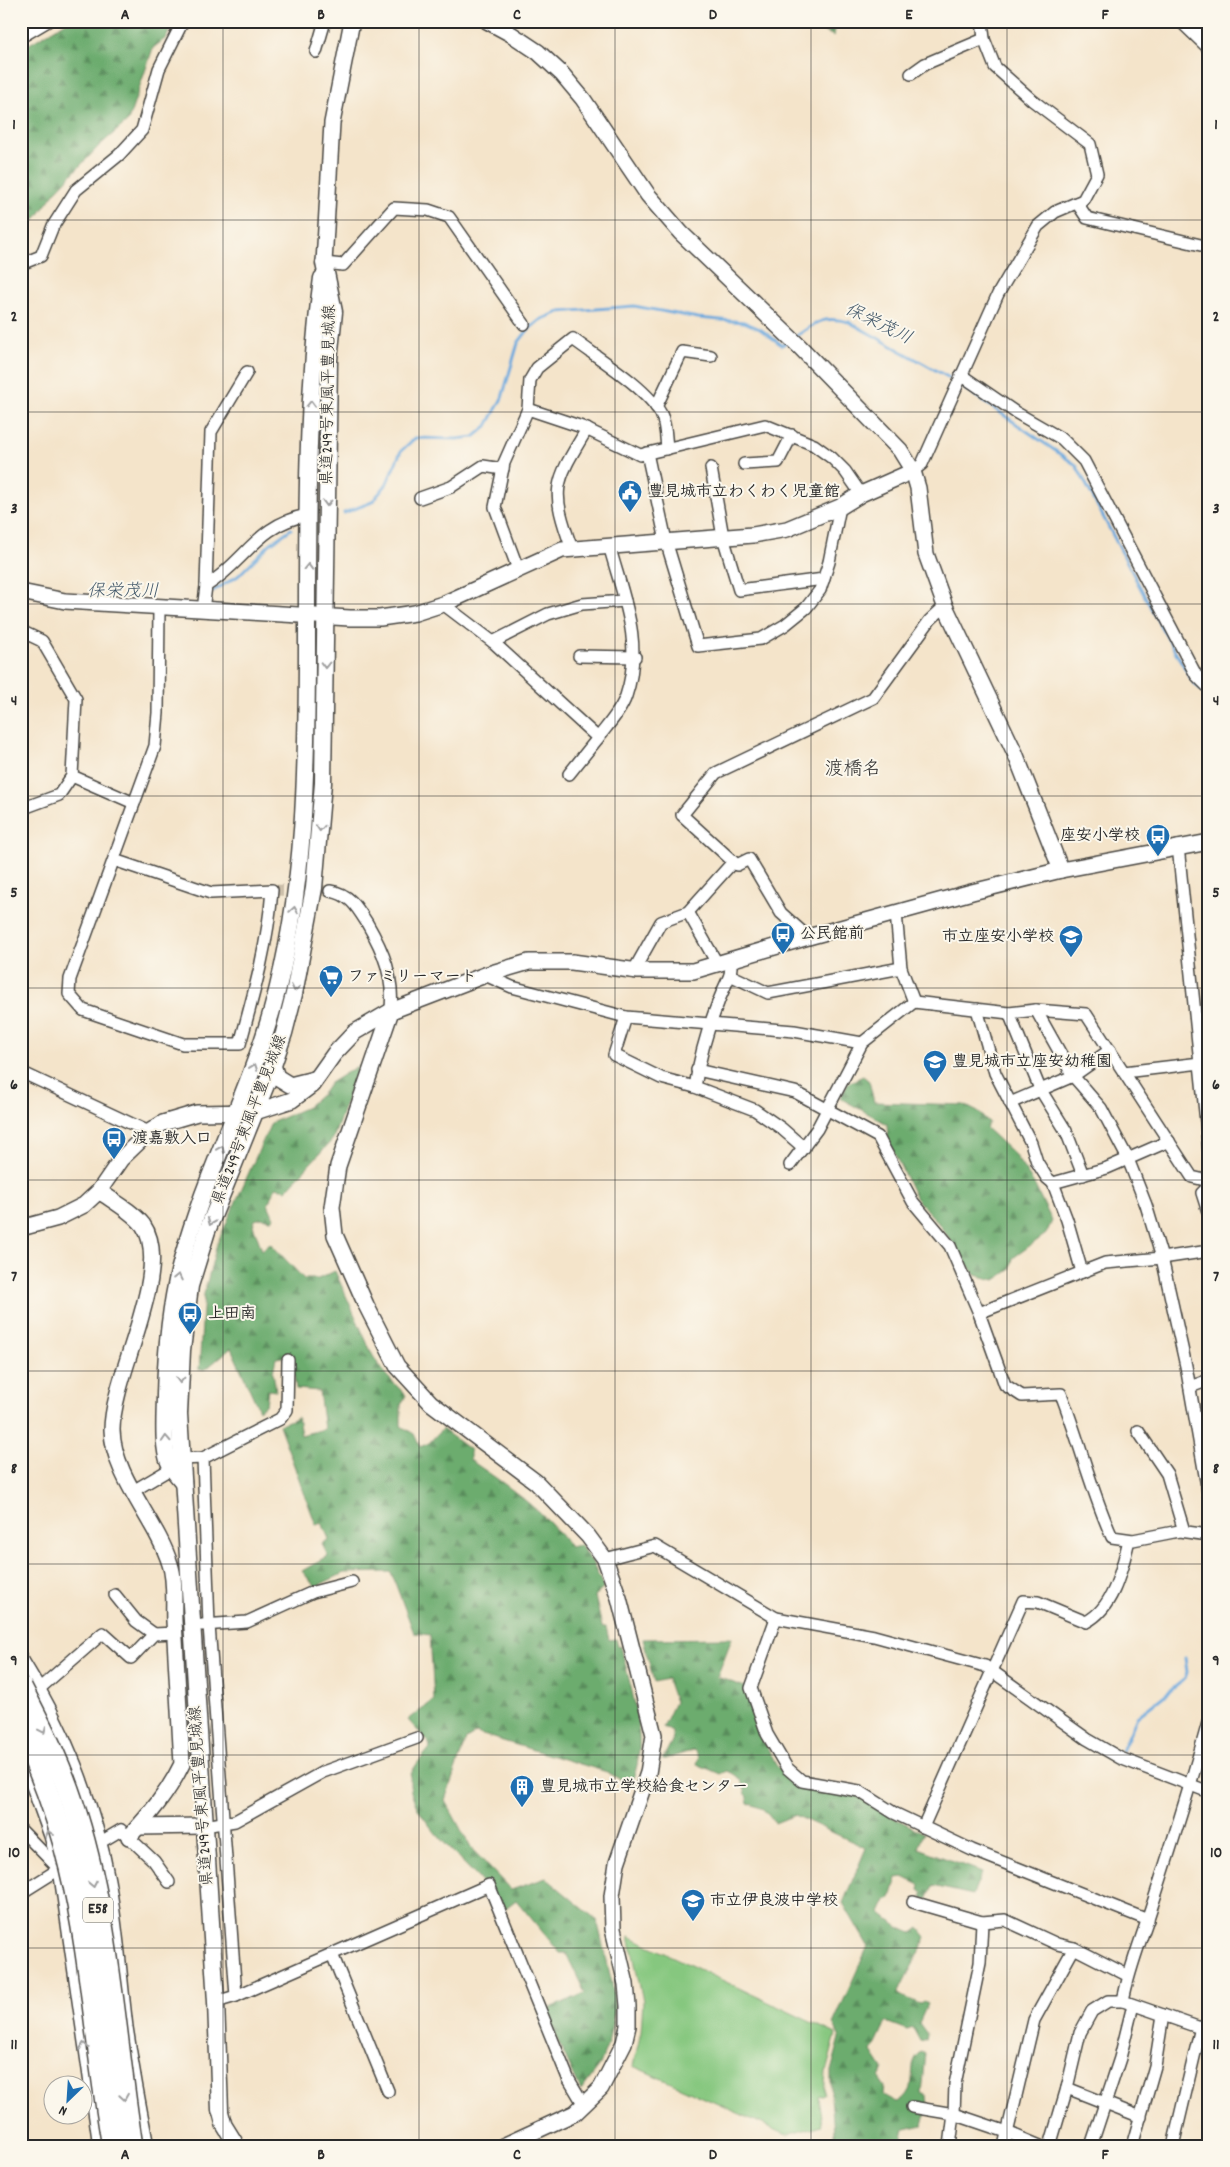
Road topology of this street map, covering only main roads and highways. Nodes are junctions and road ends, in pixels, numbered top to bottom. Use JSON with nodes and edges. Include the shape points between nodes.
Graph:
{"nodes":[{"id":1,"x":177,"y":1463,"type":"junction"},
{"id":2,"x":31,"y":1687,"type":"edge"},
{"id":3,"x":21,"y":1729,"type":"edge"},
{"id":4,"x":220,"y":2110,"type":"road end"},
{"id":5,"x":113,"y":2146,"type":"edge"},
{"id":6,"x":132,"y":2146,"type":"edge"}],
"edges":[{"from":1,"to":1,"type":"main road","name":"県道249号東風平豊見城線","one_way":true,"via":[[167,1460],[165,1402],[171,1310],[193,1226],[262,1046],[286,953],[297,892],[306,772],[313,355],[324,263],[334,312],[329,360],[323,783],[314,888],[294,994],[273,1065],[207,1232],[190,1286],[181,1359]]},
{"from":1,"to":4,"type":"main road","name":"県道249号東風平豊見城線","via":[[183,1482]]},
{"from":2,"to":6,"type":"highway","number":"E58","one_way":true,"bridge":true,"via":[[72,1801],[89,1860]]},
{"from":3,"to":5,"type":"highway","number":"E58","bridge":true,"via":[[50,1798],[70,1866]]}]}
